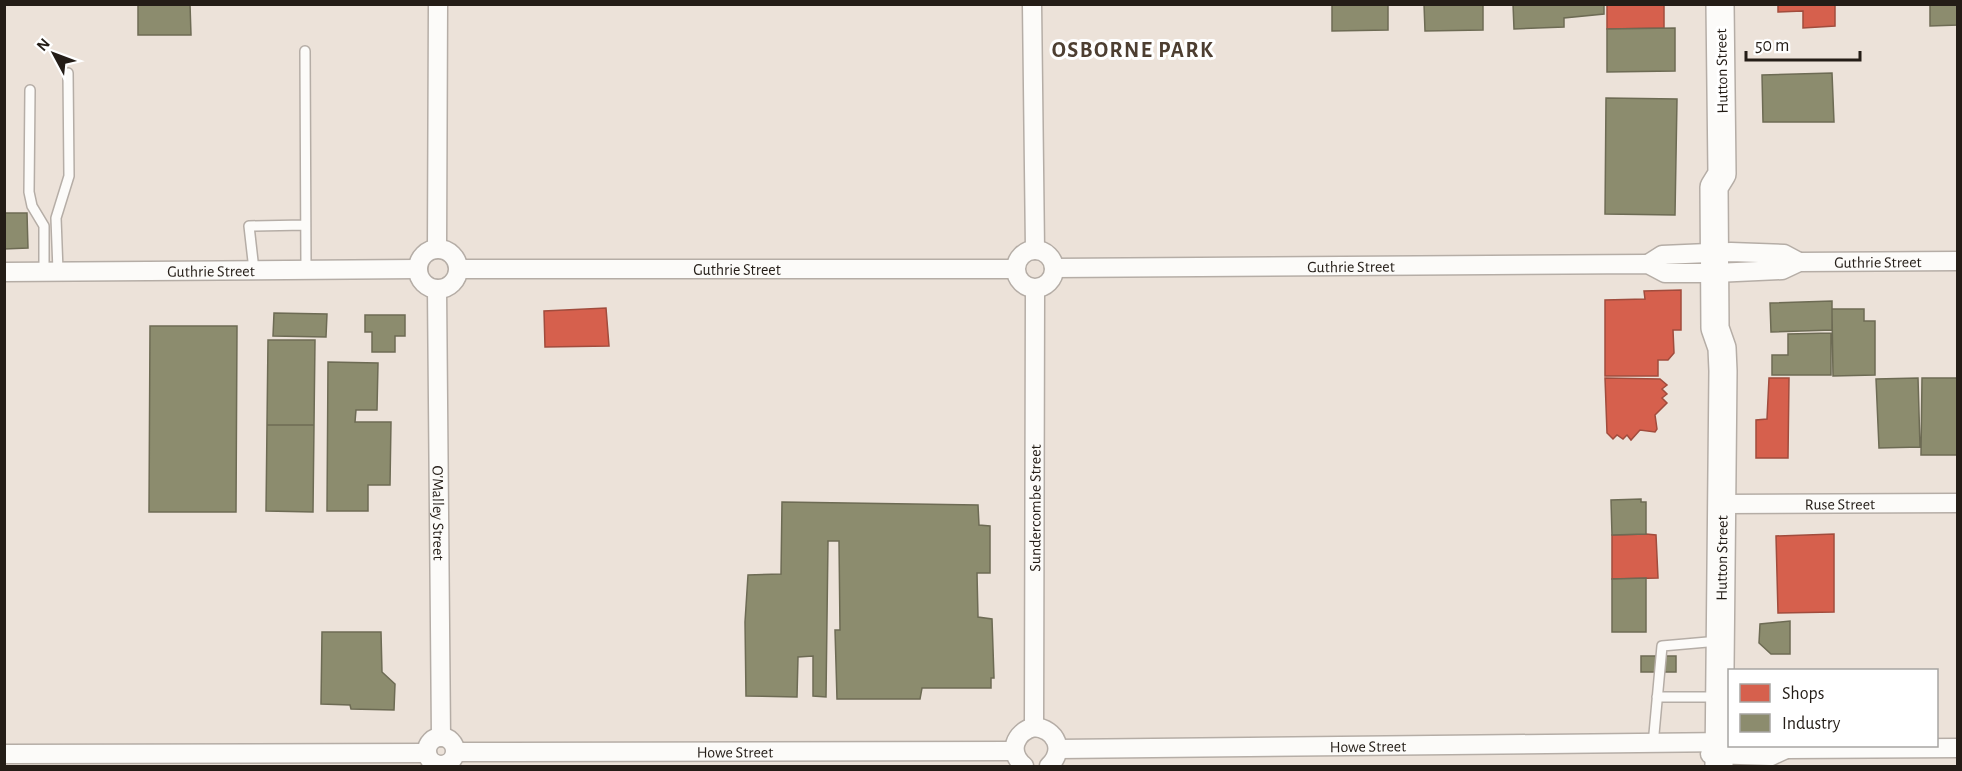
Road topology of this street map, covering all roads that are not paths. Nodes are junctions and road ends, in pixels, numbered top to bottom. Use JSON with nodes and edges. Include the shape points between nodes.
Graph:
{"nodes":[{"id":1,"x":438,"y":4,"type":"edge"},
{"id":2,"x":1032,"y":4,"type":"edge"},
{"id":3,"x":1720,"y":4,"type":"edge"},
{"id":4,"x":304,"y":51,"type":"dead end"},
{"id":5,"x":68,"y":73,"type":"dead end"},
{"id":6,"x":30,"y":90,"type":"dead end"},
{"id":7,"x":305,"y":225,"type":"junction"},
{"id":8,"x":437,"y":249,"type":"junction"},
{"id":9,"x":1035,"y":250,"type":"junction"},
{"id":10,"x":1958,"y":261,"type":"edge"},
{"id":11,"x":1723,"y":262,"type":"junction"},
{"id":12,"x":306,"y":268,"type":"junction"},
{"id":13,"x":1054,"y":268,"type":"junction"},
{"id":14,"x":418,"y":269,"type":"junction"},
{"id":15,"x":459,"y":269,"type":"junction"},
{"id":16,"x":1015,"y":269,"type":"junction"},
{"id":17,"x":254,"y":270,"type":"junction"},
{"id":18,"x":51,"y":271,"type":"junction"},
{"id":19,"x":4,"y":272,"type":"edge"},
{"id":20,"x":437,"y":289,"type":"junction"},
{"id":21,"x":1035,"y":289,"type":"junction"},
{"id":22,"x":1958,"y":503,"type":"edge"},
{"id":23,"x":1722,"y":504,"type":"junction"},
{"id":24,"x":1721,"y":641,"type":"junction"},
{"id":25,"x":1657,"y":697,"type":"junction"},
{"id":26,"x":1720,"y":697,"type":"junction"},
{"id":27,"x":1035,"y":727,"type":"junction"},
{"id":28,"x":441,"y":737,"type":"junction"},
{"id":29,"x":1653,"y":744,"type":"junction"},
{"id":30,"x":1783,"y":747,"type":"edge"},
{"id":31,"x":1958,"y":748,"type":"edge"},
{"id":32,"x":1058,"y":749,"type":"junction"},
{"id":33,"x":1722,"y":751,"type":"edge"},
{"id":34,"x":456,"y":752,"type":"junction"},
{"id":35,"x":4,"y":754,"type":"edge"},
{"id":36,"x":1019,"y":759,"type":"edge"},
{"id":37,"x":435,"y":762,"type":"edge"},
{"id":38,"x":1049,"y":766,"type":"edge"}],
"edges":[{"from":1,"to":8,"type":"street"},
{"from":2,"to":9,"type":"street"},
{"from":3,"to":11,"type":"main road","name":"Hutton Street","via":[[1722,174],[1714,186]]},
{"from":4,"to":7,"type":"lane"},
{"from":5,"to":18,"type":"lane","via":[[69,176],[56,218]]},
{"from":6,"to":18,"type":"lane","via":[[29,192],[44,226]]},
{"from":7,"to":12,"type":"lane"},
{"from":7,"to":17,"type":"lane","via":[[249,226]]},
{"from":8,"to":14,"type":"street","via":[[422,258]]},
{"from":8,"to":15,"type":"street","via":[[450,252]]},
{"from":9,"to":13,"type":"street","via":[[1048,255]]},
{"from":9,"to":16,"type":"street","via":[[1019,257]]},
{"from":10,"to":11,"type":"street","name":"Guthrie Street","via":[[1799,262],[1784,254]]},
{"from":11,"to":13,"type":"street","name":"Guthrie Street","via":[[1665,273],[1648,264]]},
{"from":11,"to":23,"type":"main road","name":"Hutton Street","via":[[1715,328],[1722,348]]},
{"from":12,"to":14,"type":"street","name":"Guthrie Street","via":[[375,272]]},
{"from":12,"to":17,"type":"street","name":"Guthrie Street"},
{"from":13,"to":21,"type":"street","via":[[1051,280]]},
{"from":14,"to":20,"type":"street","via":[[422,281]]},
{"from":15,"to":16,"type":"street","name":"Guthrie Street"},
{"from":15,"to":20,"type":"street","via":[[449,286]]},
{"from":16,"to":21,"type":"street","via":[[1021,283]]},
{"from":17,"to":18,"type":"street","name":"Guthrie Street"},
{"from":18,"to":19,"type":"street","name":"Guthrie Street"},
{"from":20,"to":28,"type":"street","name":"O'Malley Street"},
{"from":21,"to":27,"type":"street","name":"Sundercombe Street"},
{"from":22,"to":23,"type":"street","name":"Ruse Street"},
{"from":23,"to":24,"type":"main road","name":"Hutton Street"},
{"from":24,"to":25,"type":"lane","via":[[1662,646]]},
{"from":24,"to":26,"type":"main road","name":"Hutton Street"},
{"from":25,"to":26,"type":"lane"},
{"from":25,"to":29,"type":"lane"},
{"from":26,"to":33,"type":"main road","name":"Hutton Street"},
{"from":27,"to":32,"type":"street","via":[[1051,733]]},
{"from":27,"to":36,"type":"street","via":[[1022,732],[1015,744]]},
{"from":28,"to":34,"type":"street","via":[[453,743]]},
{"from":28,"to":37,"type":"street","via":[[429,744]]},
{"from":29,"to":32,"type":"street","name":"Howe Street"},
{"from":29,"to":33,"type":"street","name":"Howe Street","via":[[1678,744],[1689,753]]},
{"from":30,"to":31,"type":"street","name":"Howe Street"},
{"from":30,"to":33,"type":"street","name":"Howe Street","via":[[1771,756]]},
{"from":32,"to":38,"type":"street"},
{"from":34,"to":36,"type":"street","name":"Howe Street"},
{"from":34,"to":37,"type":"street","via":[[449,764]]},
{"from":35,"to":37,"type":"street"}]}
